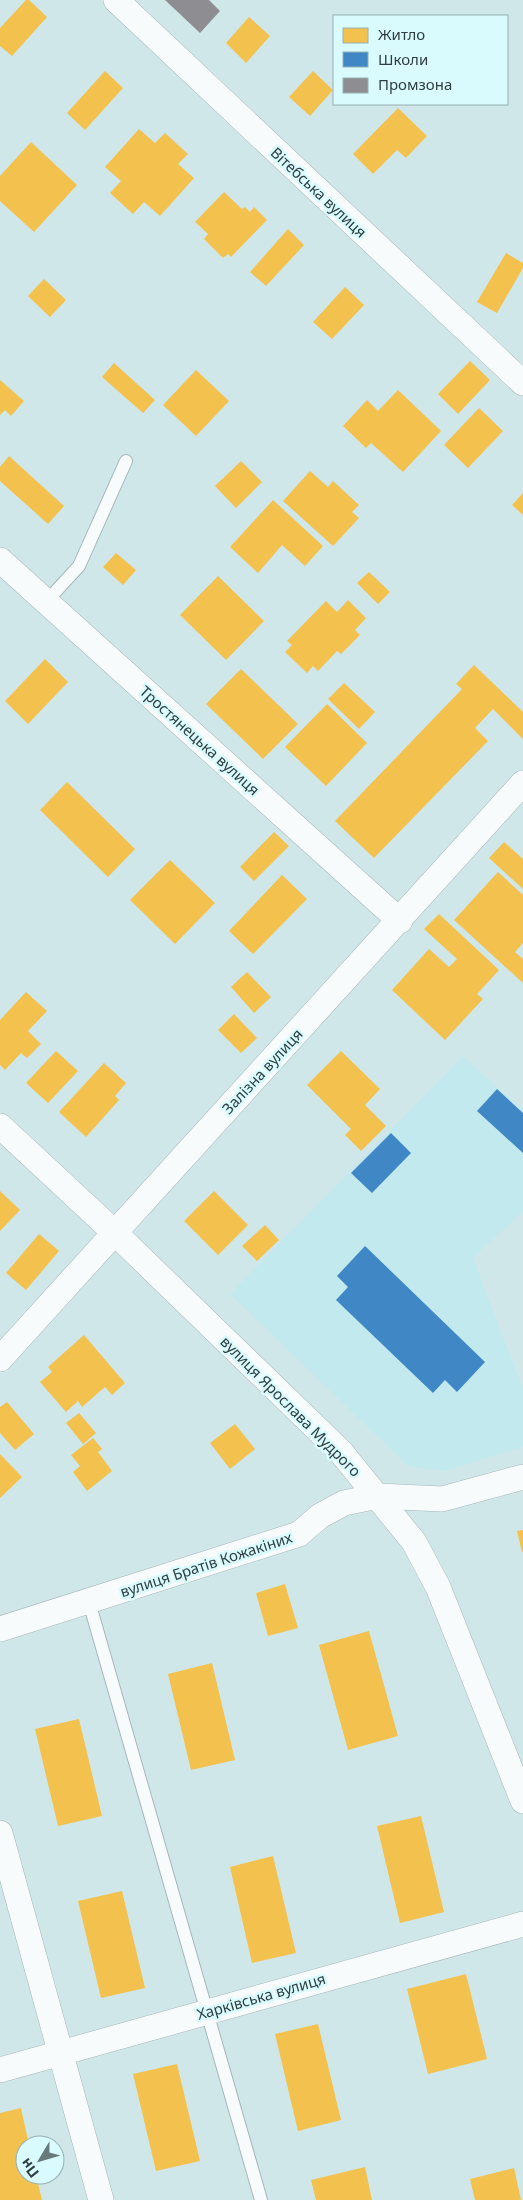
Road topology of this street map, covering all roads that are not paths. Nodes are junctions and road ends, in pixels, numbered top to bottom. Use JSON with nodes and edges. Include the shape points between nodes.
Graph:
{"nodes":[{"id":1,"x":116,"y":0,"type":"edge"},
{"id":2,"x":523,"y":383,"type":"edge"},
{"id":3,"x":126,"y":461,"type":"dead end"},
{"id":4,"x":0,"y":560,"type":"edge"},
{"id":5,"x":46,"y":602,"type":"junction"},
{"id":6,"x":523,"y":783,"type":"edge"},
{"id":7,"x":400,"y":921,"type":"junction"},
{"id":8,"x":0,"y":1126,"type":"edge"},
{"id":9,"x":114,"y":1232,"type":"junction"},
{"id":10,"x":0,"y":1359,"type":"edge"},
{"id":11,"x":523,"y":1477,"type":"edge"},
{"id":12,"x":378,"y":1496,"type":"junction"},
{"id":13,"x":89,"y":1602,"type":"junction"},
{"id":14,"x":0,"y":1629,"type":"edge"},
{"id":15,"x":523,"y":1801,"type":"edge"},
{"id":16,"x":0,"y":1833,"type":"edge"},
{"id":17,"x":523,"y":1924,"type":"edge"},
{"id":18,"x":208,"y":2011,"type":"junction"},
{"id":19,"x":60,"y":2052,"type":"junction"},
{"id":20,"x":0,"y":2070,"type":"edge"},
{"id":21,"x":101,"y":2200,"type":"edge"},
{"id":22,"x":261,"y":2200,"type":"edge"}],
"edges":[{"from":1,"to":2,"type":"street","name":"Вітебська вулиця"},
{"from":3,"to":5,"type":"lane","via":[[79,566]]},
{"from":4,"to":5,"type":"street","name":"Тростянецька вулиця"},
{"from":5,"to":7,"type":"street","name":"Тростянецька вулиця"},
{"from":6,"to":7,"type":"street","name":"Залізна вулиця"},
{"from":7,"to":9,"type":"street","name":"Залізна вулиця"},
{"from":8,"to":9,"type":"street","name":"вулиця Ярослава Мудрого"},
{"from":9,"to":10,"type":"street","name":"Залізна вулиця"},
{"from":9,"to":12,"type":"street","name":"вулиця Ярослава Мудрого","via":[[340,1451]]},
{"from":11,"to":12,"type":"street","name":"вулиця Братів Кожакіних","via":[[442,1499]]},
{"from":12,"to":13,"type":"street","name":"вулиця Братів Кожакіних","via":[[344,1503],[320,1516],[299,1534]]},
{"from":12,"to":15,"type":"street","name":"вулиця Ярослава Мудрого","via":[[414,1542],[438,1587]]},
{"from":13,"to":14,"type":"street","name":"вулиця Братів Кожакіних"},
{"from":13,"to":18,"type":"lane"},
{"from":16,"to":19,"type":"street"},
{"from":17,"to":18,"type":"street","name":"Харківська вулиця"},
{"from":18,"to":19,"type":"street","name":"Харківська вулиця"},
{"from":18,"to":22,"type":"lane"},
{"from":19,"to":20,"type":"street","name":"Харківська вулиця"},
{"from":19,"to":21,"type":"street"}]}
